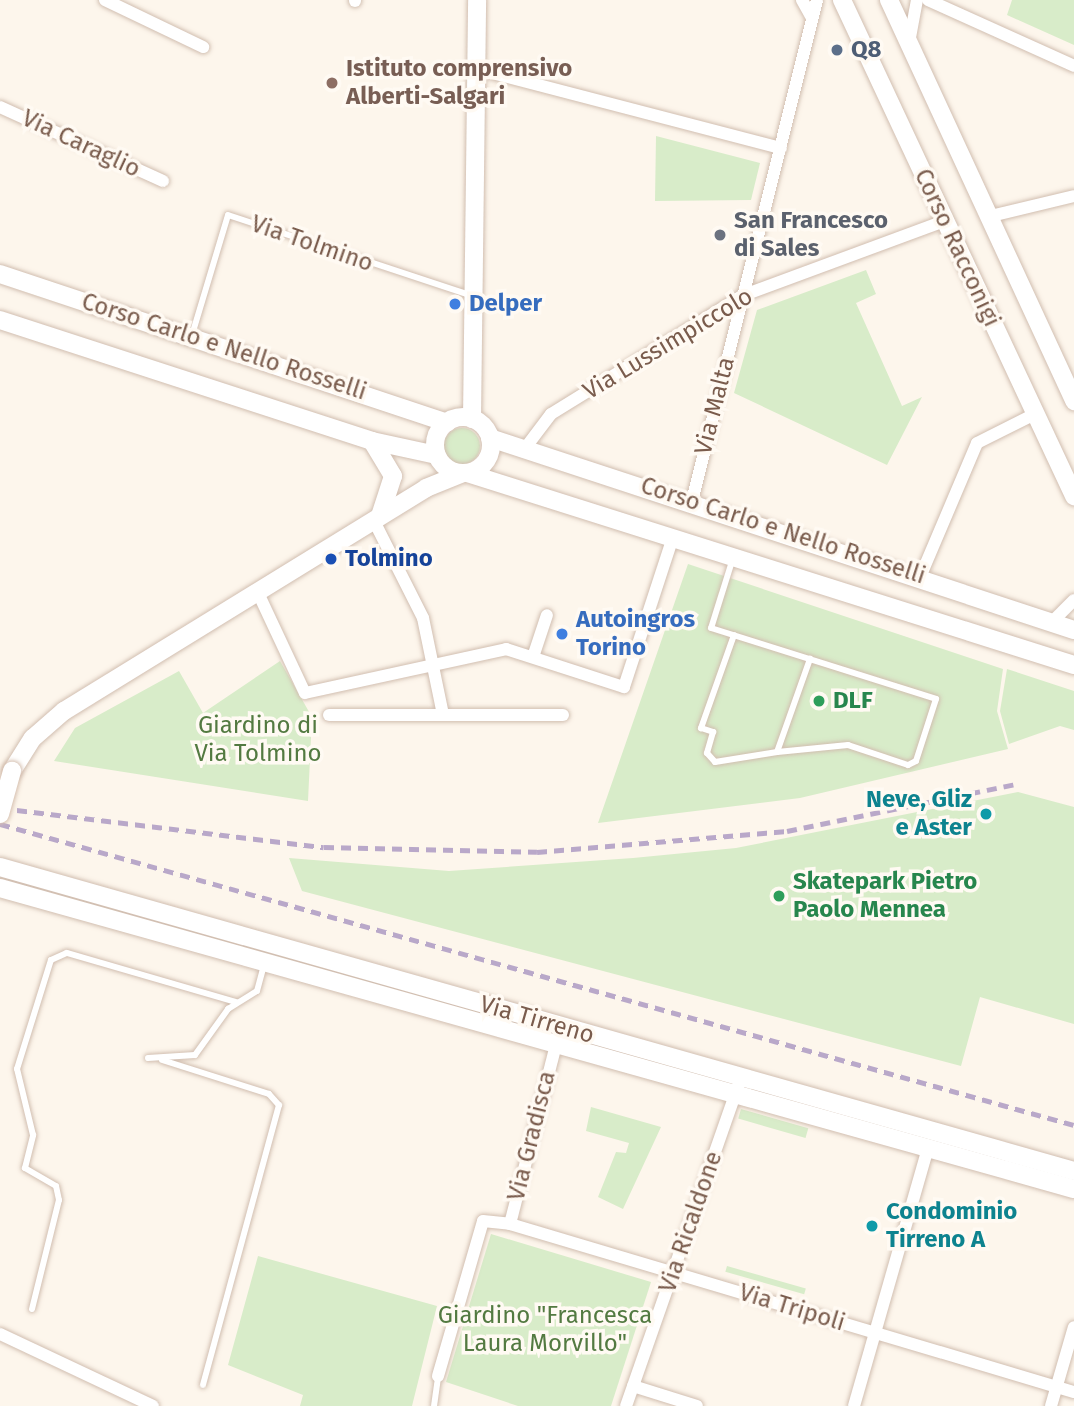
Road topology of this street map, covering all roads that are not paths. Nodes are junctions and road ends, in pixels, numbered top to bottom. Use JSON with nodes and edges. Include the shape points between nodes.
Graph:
{"nodes":[{"id":1,"x":105,"y":0,"type":"edge"},
{"id":2,"x":477,"y":0,"type":"edge"},
{"id":3,"x":802,"y":0,"type":"edge"},
{"id":4,"x":817,"y":0,"type":"edge"},
{"id":5,"x":842,"y":0,"type":"edge"},
{"id":6,"x":889,"y":0,"type":"edge"},
{"id":7,"x":917,"y":0,"type":"edge"},
{"id":8,"x":928,"y":0,"type":"edge"},
{"id":9,"x":813,"y":18,"type":"junction"},
{"id":10,"x":909,"y":43,"type":"junction"},
{"id":11,"x":203,"y":47,"type":"dead end"},
{"id":12,"x":1074,"y":66,"type":"edge"},
{"id":13,"x":477,"y":69,"type":"junction"},
{"id":14,"x":0,"y":107,"type":"edge"},
{"id":15,"x":781,"y":148,"type":"junction"},
{"id":16,"x":163,"y":181,"type":"dead end"},
{"id":17,"x":1074,"y":196,"type":"edge"},
{"id":18,"x":991,"y":216,"type":"junction"},
{"id":19,"x":944,"y":221,"type":"junction"},
{"id":20,"x":0,"y":274,"type":"edge"},
{"id":21,"x":744,"y":295,"type":"junction"},
{"id":22,"x":476,"y":296,"type":"junction"},
{"id":23,"x":0,"y":320,"type":"edge"},
{"id":24,"x":191,"y":335,"type":"junction"},
{"id":25,"x":1074,"y":401,"type":"edge"},
{"id":26,"x":1035,"y":414,"type":"junction"},
{"id":27,"x":472,"y":419,"type":"junction"},
{"id":28,"x":447,"y":423,"type":"junction"},
{"id":29,"x":490,"y":438,"type":"junction"},
{"id":30,"x":372,"y":441,"type":"junction"},
{"id":31,"x":526,"y":447,"type":"junction"},
{"id":32,"x":437,"y":457,"type":"junction"},
{"id":33,"x":464,"y":473,"type":"junction"},
{"id":34,"x":426,"y":488,"type":"junction"},
{"id":35,"x":1074,"y":496,"type":"edge"},
{"id":36,"x":692,"y":501,"type":"junction"},
{"id":37,"x":377,"y":517,"type":"junction"},
{"id":38,"x":673,"y":537,"type":"junction"},
{"id":39,"x":733,"y":556,"type":"junction"},
{"id":40,"x":921,"y":575,"type":"junction"},
{"id":41,"x":259,"y":595,"type":"junction"},
{"id":42,"x":1074,"y":600,"type":"edge"},
{"id":43,"x":547,"y":615,"type":"dead end"},
{"id":44,"x":1052,"y":622,"type":"junction"},
{"id":45,"x":1074,"y":630,"type":"edge"},
{"id":46,"x":734,"y":635,"type":"junction"},
{"id":47,"x":533,"y":657,"type":"junction"},
{"id":48,"x":810,"y":659,"type":"junction"},
{"id":49,"x":434,"y":665,"type":"junction"},
{"id":50,"x":1074,"y":665,"type":"edge"},
{"id":51,"x":329,"y":715,"type":"dead end"},
{"id":52,"x":443,"y":715,"type":"junction"},
{"id":53,"x":563,"y":715,"type":"dead end"},
{"id":54,"x":777,"y":752,"type":"junction"},
{"id":55,"x":0,"y":814,"type":"edge"},
{"id":56,"x":0,"y":867,"type":"edge"},
{"id":57,"x":0,"y":888,"type":"edge"},
{"id":58,"x":264,"y":963,"type":"junction"},
{"id":59,"x":236,"y":1002,"type":"junction"},
{"id":60,"x":560,"y":1026,"type":"junction"},
{"id":61,"x":555,"y":1044,"type":"junction"},
{"id":62,"x":148,"y":1058,"type":"dead end"},
{"id":63,"x":162,"y":1060,"type":"junction"},
{"id":64,"x":738,"y":1086,"type":"junction"},
{"id":65,"x":928,"y":1148,"type":"junction"},
{"id":66,"x":1074,"y":1171,"type":"edge"},
{"id":67,"x":1074,"y":1189,"type":"edge"},
{"id":68,"x":510,"y":1224,"type":"junction"},
{"id":69,"x":673,"y":1272,"type":"junction"},
{"id":70,"x":32,"y":1308,"type":"dead end"},
{"id":71,"x":1074,"y":1327,"type":"edge"},
{"id":72,"x":874,"y":1333,"type":"junction"},
{"id":73,"x":0,"y":1334,"type":"edge"},
{"id":74,"x":438,"y":1376,"type":"joint"},
{"id":75,"x":202,"y":1385,"type":"dead end"},
{"id":76,"x":633,"y":1386,"type":"junction"},
{"id":77,"x":1057,"y":1387,"type":"junction"},
{"id":78,"x":1074,"y":1392,"type":"edge"},
{"id":79,"x":153,"y":1406,"type":"edge"},
{"id":80,"x":434,"y":1406,"type":"edge"},
{"id":81,"x":626,"y":1406,"type":"edge"},
{"id":82,"x":697,"y":1406,"type":"edge"},
{"id":83,"x":854,"y":1406,"type":"edge"},
{"id":84,"x":1051,"y":1406,"type":"edge"}],
"edges":[{"from":1,"to":11,"type":"street"},
{"from":2,"to":13,"type":"street"},
{"from":3,"to":9,"type":"street"},
{"from":4,"to":9,"type":"street","name":"Via Malta"},
{"from":5,"to":19,"type":"street","name":"Corso Racconigi"},
{"from":6,"to":10,"type":"street","name":"Corso Racconigi"},
{"from":7,"to":10,"type":"street"},
{"from":8,"to":12,"type":"street"},
{"from":9,"to":15,"type":"street","name":"Via Malta"},
{"from":10,"to":18,"type":"street","name":"Corso Racconigi"},
{"from":13,"to":15,"type":"street"},
{"from":13,"to":22,"type":"street"},
{"from":14,"to":16,"type":"street","name":"Via Caraglio"},
{"from":15,"to":21,"type":"street","name":"Via Malta"},
{"from":17,"to":18,"type":"street"},
{"from":18,"to":25,"type":"street","name":"Corso Racconigi"},
{"from":19,"to":21,"type":"street","name":"Via Lussimpiccolo"},
{"from":19,"to":26,"type":"street","name":"Corso Racconigi"},
{"from":20,"to":24,"type":"street","name":"Corso Carlo e Nello Rosselli"},
{"from":21,"to":31,"type":"street","name":"Via Lussimpiccolo","via":[[551,414]]},
{"from":21,"to":36,"type":"street","name":"Via Malta"},
{"from":22,"to":24,"type":"lane","name":"Via Tolmino","via":[[228,215]]},
{"from":22,"to":27,"type":"street"},
{"from":23,"to":30,"type":"street","name":"Corso Carlo e Nello Rosselli"},
{"from":24,"to":28,"type":"street","name":"Corso Carlo e Nello Rosselli"},
{"from":26,"to":35,"type":"street","name":"Corso Racconigi"},
{"from":26,"to":40,"type":"street","via":[[977,443]]},
{"from":27,"to":28,"type":"street"},
{"from":27,"to":29,"type":"street"},
{"from":28,"to":32,"type":"street","via":[[436,437]]},
{"from":29,"to":31,"type":"street","name":"Corso Carlo e Nello Rosselli"},
{"from":29,"to":33,"type":"street","via":[[488,459]]},
{"from":30,"to":32,"type":"street","name":"Corso Carlo e Nello Rosselli"},
{"from":30,"to":37,"type":"street","via":[[393,476]]},
{"from":31,"to":36,"type":"street","name":"Corso Carlo e Nello Rosselli"},
{"from":32,"to":33,"type":"street"},
{"from":32,"to":34,"type":"street"},
{"from":33,"to":34,"type":"street"},
{"from":33,"to":38,"type":"street","name":"Corso Carlo e Nello Rosselli"},
{"from":34,"to":37,"type":"street"},
{"from":36,"to":40,"type":"street","name":"Corso Carlo e Nello Rosselli"},
{"from":37,"to":41,"type":"street"},
{"from":37,"to":49,"type":"street","via":[[414,593]]},
{"from":38,"to":39,"type":"street","name":"Corso Carlo e Nello Rosselli"},
{"from":38,"to":47,"type":"street","name":"Corso Carlo e Nello Rosselli","via":[[624,687]]},
{"from":39,"to":46,"type":"lane","via":[[711,628]]},
{"from":39,"to":50,"type":"street","name":"Corso Carlo e Nello Rosselli"},
{"from":40,"to":44,"type":"street","name":"Corso Carlo e Nello Rosselli"},
{"from":41,"to":49,"type":"street","via":[[305,693]]},
{"from":41,"to":55,"type":"street","bridge":true,"via":[[64,711],[33,738],[12,771]]},
{"from":42,"to":44,"type":"street"},
{"from":43,"to":47,"type":"street"},
{"from":44,"to":45,"type":"street","name":"Corso Carlo e Nello Rosselli"},
{"from":46,"to":48,"type":"lane"},
{"from":46,"to":54,"type":"lane","via":[[701,728],[713,732],[708,760]]},
{"from":47,"to":49,"type":"street","name":"Corso Carlo e Nello Rosselli","via":[[506,649]]},
{"from":48,"to":54,"type":"lane"},
{"from":48,"to":54,"type":"lane","via":[[936,699],[916,761],[908,765],[848,745]]},
{"from":49,"to":52,"type":"street"},
{"from":51,"to":52,"type":"street"},
{"from":52,"to":53,"type":"street"},
{"from":56,"to":60,"type":"street","name":"Via Tirreno"},
{"from":57,"to":58,"type":"street","name":"Via Tirreno"},
{"from":58,"to":59,"type":"lane","via":[[257,991]]},
{"from":58,"to":61,"type":"street","name":"Via Tirreno"},
{"from":59,"to":63,"type":"lane","via":[[195,1055]]},
{"from":59,"to":70,"type":"lane","via":[[67,953],[51,960],[17,1069],[33,1135],[25,1168],[56,1186],[59,1200]]},
{"from":60,"to":61,"type":"street","name":"Via Gradisca"},
{"from":60,"to":64,"type":"street","name":"Via Tirreno"},
{"from":61,"to":64,"type":"street","name":"Via Tirreno"},
{"from":61,"to":68,"type":"street","name":"Via Gradisca"},
{"from":62,"to":63,"type":"lane"},
{"from":63,"to":75,"type":"lane","via":[[268,1094],[279,1105]]},
{"from":64,"to":65,"type":"street","name":"Via Tirreno"},
{"from":64,"to":66,"type":"street","name":"Via Tirreno"},
{"from":64,"to":69,"type":"street","name":"Via Ricaldone"},
{"from":65,"to":67,"type":"street","name":"Via Tirreno"},
{"from":65,"to":72,"type":"street"},
{"from":68,"to":69,"type":"street","name":"Via Tripoli"},
{"from":68,"to":74,"type":"street","name":"Via Gradisca","via":[[483,1220]]},
{"from":69,"to":72,"type":"street","name":"Via Tripoli"},
{"from":69,"to":76,"type":"street","name":"Via Ricaldone"},
{"from":71,"to":77,"type":"street"},
{"from":72,"to":77,"type":"street","name":"Via Tripoli"},
{"from":72,"to":83,"type":"street"},
{"from":73,"to":79,"type":"street"},
{"from":74,"to":80,"type":"lane"},
{"from":76,"to":81,"type":"street","name":"Via Ricaldone"},
{"from":76,"to":82,"type":"street"},
{"from":77,"to":78,"type":"street","name":"Via Tripoli"},
{"from":77,"to":84,"type":"street"}]}
